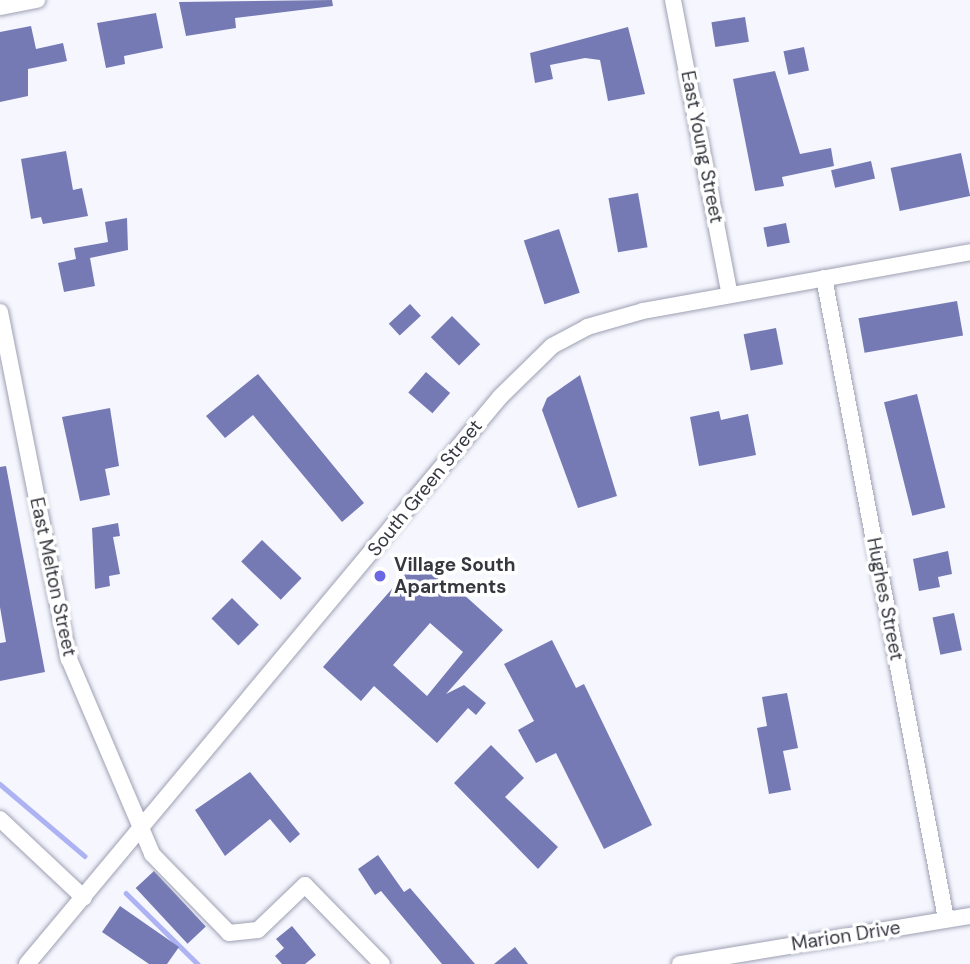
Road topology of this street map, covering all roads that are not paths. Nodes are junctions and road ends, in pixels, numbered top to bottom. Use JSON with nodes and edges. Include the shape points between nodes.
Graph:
{"nodes":[{"id":1,"x":37,"y":0,"type":"edge"},
{"id":2,"x":673,"y":0,"type":"edge"},
{"id":3,"x":0,"y":7,"type":"edge"},
{"id":4,"x":970,"y":252,"type":"edge"},
{"id":5,"x":824,"y":278,"type":"junction"},
{"id":6,"x":730,"y":295,"type":"junction"},
{"id":7,"x":0,"y":312,"type":"edge"},
{"id":8,"x":0,"y":819,"type":"edge"},
{"id":9,"x":140,"y":831,"type":"junction"},
{"id":10,"x":85,"y":898,"type":"junction"},
{"id":11,"x":970,"y":916,"type":"edge"},
{"id":12,"x":946,"y":919,"type":"junction"},
{"id":13,"x":739,"y":959,"type":"edge"},
{"id":14,"x":27,"y":964,"type":"edge"},
{"id":15,"x":382,"y":964,"type":"edge"},
{"id":16,"x":680,"y":964,"type":"edge"}],
"edges":[{"from":1,"to":3,"type":"street"},
{"from":2,"to":6,"type":"street","name":"East Young Street"},
{"from":4,"to":5,"type":"street","name":"South Green Street"},
{"from":5,"to":6,"type":"street","name":"South Green Street"},
{"from":5,"to":12,"type":"street","name":"Hughes Street"},
{"from":6,"to":9,"type":"street","name":"South Green Street","via":[[587,327],[528,367]]},
{"from":7,"to":9,"type":"street","name":"East Melton Street","via":[[66,647],[88,714]]},
{"from":8,"to":10,"type":"street"},
{"from":9,"to":10,"type":"street","name":"South Green Street"},
{"from":9,"to":15,"type":"street","name":"East Melton Street","via":[[152,854],[229,933],[258,930],[305,885]]},
{"from":10,"to":14,"type":"street","name":"South Green Street"},
{"from":11,"to":12,"type":"street","name":"Marion Drive"},
{"from":12,"to":13,"type":"street","name":"Marion Drive"},
{"from":13,"to":16,"type":"street","name":"Marion Drive"}]}
